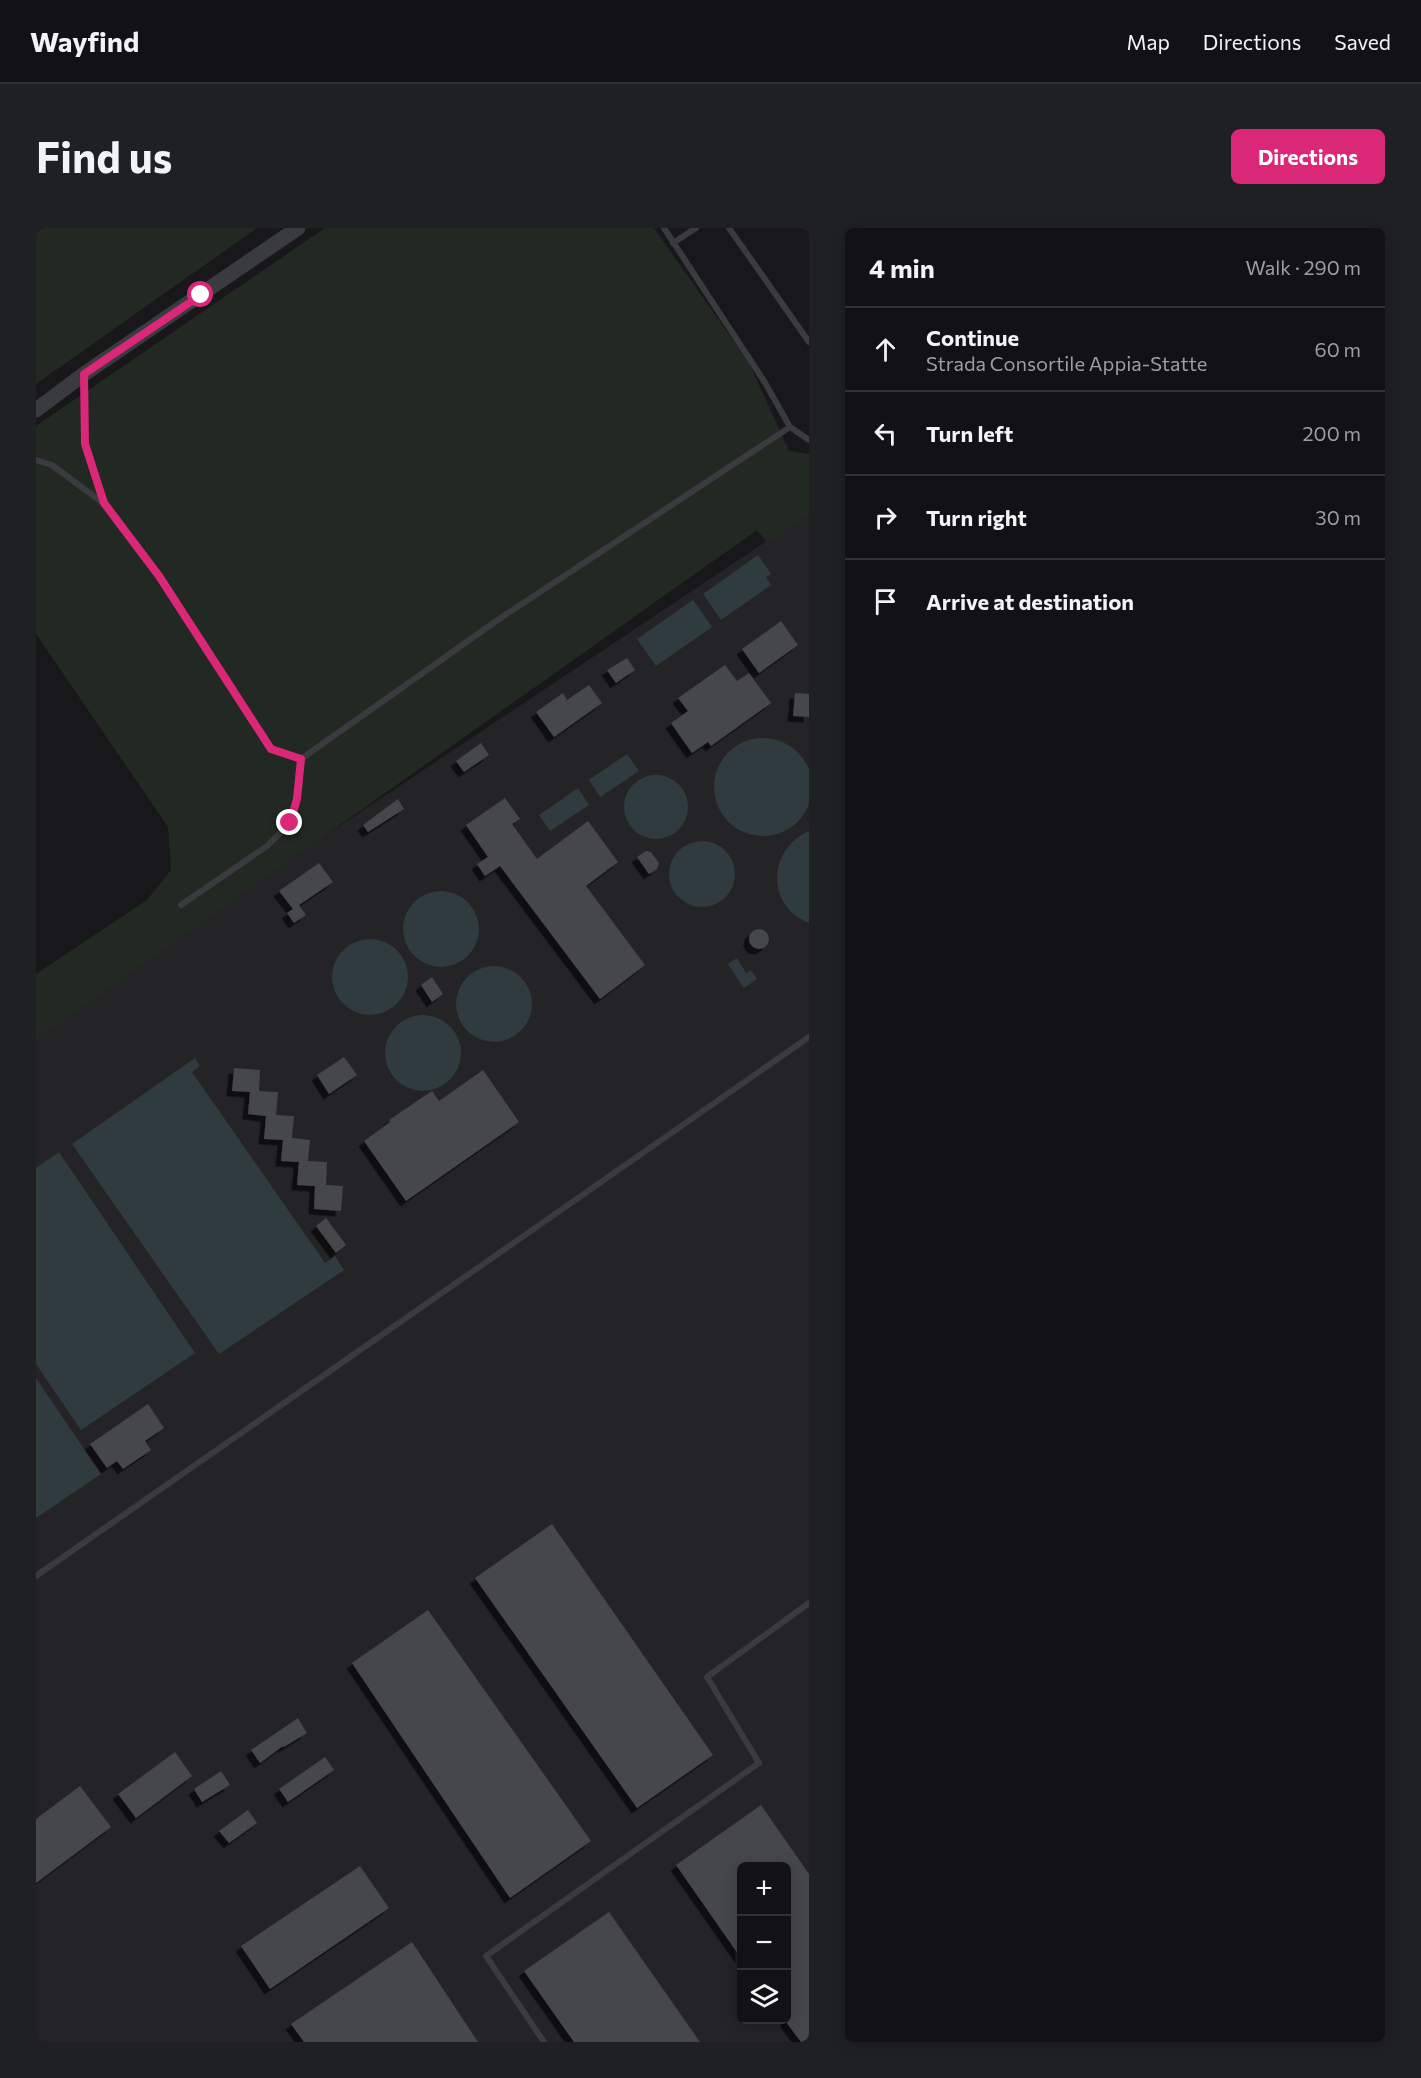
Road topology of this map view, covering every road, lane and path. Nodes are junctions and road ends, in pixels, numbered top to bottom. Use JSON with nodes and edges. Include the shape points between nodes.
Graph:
{"nodes":[{"id":1,"x":298,"y":228,"type":"edge"},
{"id":2,"x":664,"y":228,"type":"edge"},
{"id":3,"x":696,"y":228,"type":"edge"},
{"id":4,"x":729,"y":228,"type":"edge"},
{"id":5,"x":673,"y":243,"type":"junction"},
{"id":6,"x":809,"y":342,"type":"edge"},
{"id":7,"x":84,"y":374,"type":"junction"},
{"id":8,"x":36,"y":410,"type":"edge"},
{"id":9,"x":790,"y":427,"type":"junction"},
{"id":10,"x":809,"y":440,"type":"edge"},
{"id":11,"x":36,"y":460,"type":"edge"},
{"id":12,"x":104,"y":503,"type":"junction"},
{"id":13,"x":301,"y":759,"type":"junction"},
{"id":14,"x":181,"y":905,"type":"dead end"},
{"id":15,"x":809,"y":1037,"type":"edge"},
{"id":16,"x":36,"y":1576,"type":"edge"},
{"id":17,"x":809,"y":1603,"type":"edge"},
{"id":18,"x":544,"y":2042,"type":"edge"}],
"edges":[{"from":1,"to":7,"type":"street"},
{"from":2,"to":5,"type":"lane"},
{"from":3,"to":5,"type":"lane"},
{"from":4,"to":6,"type":"lane"},
{"from":5,"to":9,"type":"lane"},
{"from":7,"to":8,"type":"street"},
{"from":7,"to":12,"type":"lane","via":[[85,444]]},
{"from":9,"to":10,"type":"lane"},
{"from":9,"to":13,"type":"lane","via":[[502,617]]},
{"from":11,"to":12,"type":"lane","via":[[52,465]]},
{"from":12,"to":13,"type":"lane","via":[[159,576],[271,749]]},
{"from":13,"to":14,"type":"lane","via":[[290,823],[267,846]]},
{"from":15,"to":16,"type":"lane"},
{"from":17,"to":18,"type":"lane","via":[[707,1677],[759,1763],[486,1956]]}]}
